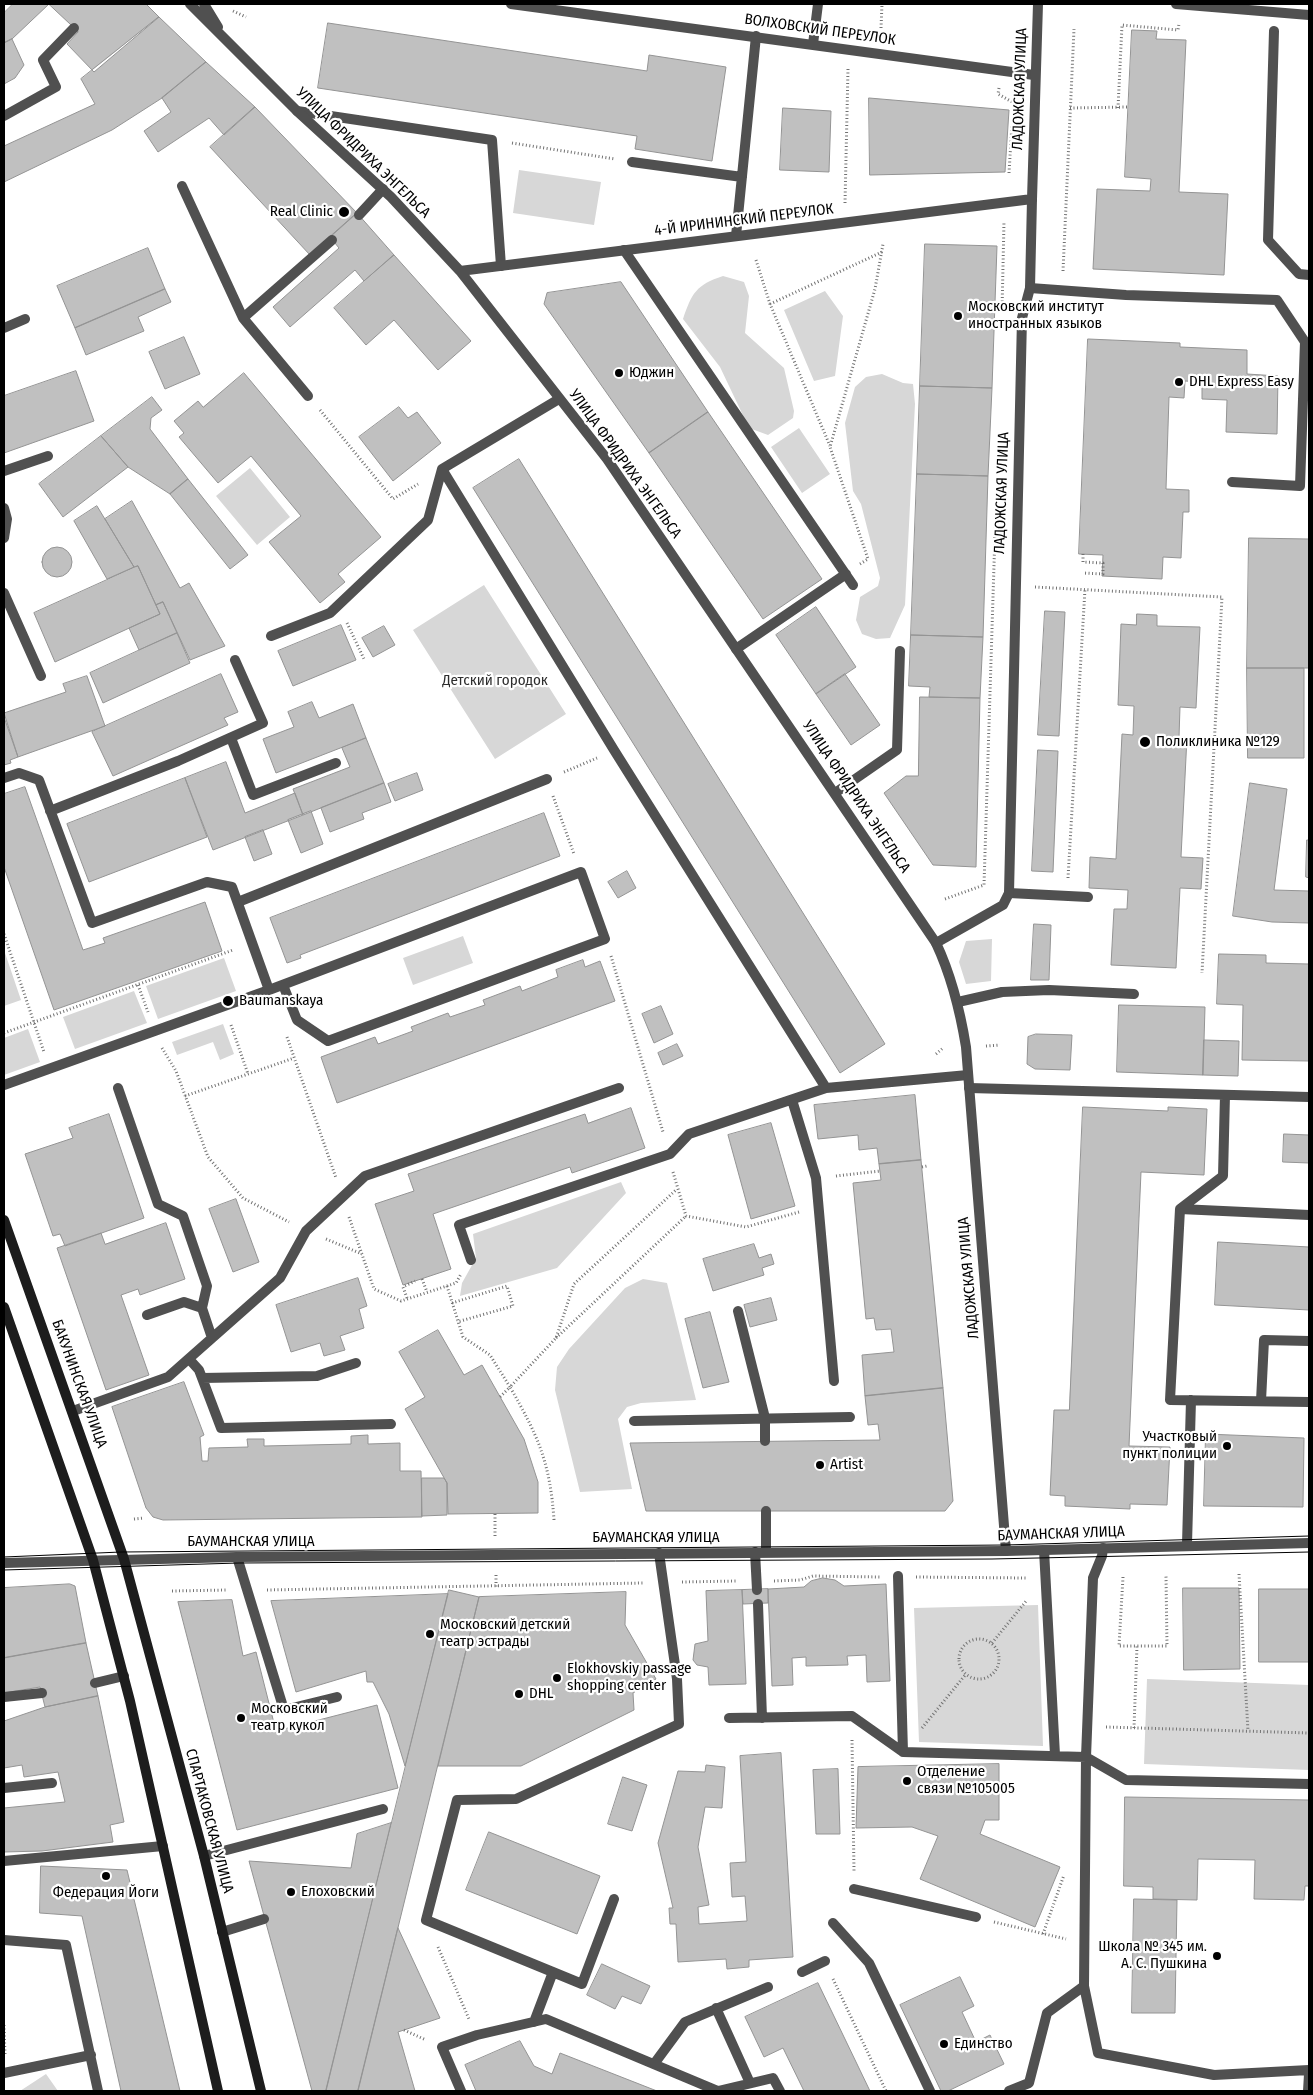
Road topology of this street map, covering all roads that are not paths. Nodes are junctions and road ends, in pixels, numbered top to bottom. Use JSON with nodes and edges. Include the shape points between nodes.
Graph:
{"nodes":[{"id":1,"x":190,"y":4,"type":"edge"},
{"id":2,"x":204,"y":4,"type":"edge"},
{"id":3,"x":511,"y":4,"type":"edge"},
{"id":4,"x":818,"y":4,"type":"edge"},
{"id":5,"x":1038,"y":4,"type":"edge"},
{"id":6,"x":1176,"y":4,"type":"edge"},
{"id":7,"x":1309,"y":15,"type":"edge"},
{"id":8,"x":74,"y":28,"type":"dead end"},
{"id":9,"x":1274,"y":30,"type":"dead end"},
{"id":10,"x":756,"y":36,"type":"junction"},
{"id":11,"x":226,"y":40,"type":"junction"},
{"id":12,"x":814,"y":44,"type":"junction"},
{"id":13,"x":1034,"y":75,"type":"junction"},
{"id":14,"x":297,"y":111,"type":"junction"},
{"id":15,"x":4,"y":116,"type":"edge"},
{"id":16,"x":632,"y":162,"type":"road end"},
{"id":17,"x":742,"y":177,"type":"junction"},
{"id":18,"x":182,"y":186,"type":"dead end"},
{"id":19,"x":383,"y":189,"type":"junction"},
{"id":20,"x":1032,"y":199,"type":"junction"},
{"id":21,"x":359,"y":215,"type":"dead end"},
{"id":22,"x":736,"y":236,"type":"junction"},
{"id":23,"x":332,"y":240,"type":"dead end"},
{"id":24,"x":624,"y":250,"type":"junction"},
{"id":25,"x":500,"y":266,"type":"junction"},
{"id":26,"x":460,"y":271,"type":"junction"},
{"id":27,"x":1309,"y":275,"type":"edge"},
{"id":28,"x":1030,"y":288,"type":"junction"},
{"id":29,"x":243,"y":318,"type":"junction"},
{"id":30,"x":25,"y":319,"type":"dead end"},
{"id":31,"x":4,"y":328,"type":"edge"},
{"id":32,"x":308,"y":396,"type":"road end"},
{"id":33,"x":559,"y":399,"type":"junction"},
{"id":34,"x":48,"y":456,"type":"dead end"},
{"id":35,"x":442,"y":469,"type":"junction"},
{"id":36,"x":4,"y":471,"type":"edge"},
{"id":37,"x":1232,"y":482,"type":"dead end"},
{"id":38,"x":4,"y":508,"type":"edge"},
{"id":39,"x":4,"y":538,"type":"edge"},
{"id":40,"x":846,"y":574,"type":"junction"},
{"id":41,"x":853,"y":585,"type":"dead end"},
{"id":42,"x":4,"y":593,"type":"edge"},
{"id":43,"x":271,"y":636,"type":"dead end"},
{"id":44,"x":736,"y":649,"type":"junction"},
{"id":45,"x":900,"y":651,"type":"dead end"},
{"id":46,"x":235,"y":660,"type":"dead end"},
{"id":47,"x":41,"y":676,"type":"dead end"},
{"id":48,"x":230,"y":738,"type":"junction"},
{"id":49,"x":336,"y":763,"type":"dead end"},
{"id":50,"x":4,"y":778,"type":"edge"},
{"id":51,"x":547,"y":779,"type":"road end"},
{"id":52,"x":835,"y":792,"type":"junction"},
{"id":53,"x":50,"y":811,"type":"junction"},
{"id":54,"x":1009,"y":894,"type":"junction"},
{"id":55,"x":1088,"y":897,"type":"dead end"},
{"id":56,"x":238,"y":902,"type":"junction"},
{"id":57,"x":936,"y":943,"type":"junction"},
{"id":58,"x":283,"y":985,"type":"junction"},
{"id":59,"x":270,"y":990,"type":"junction"},
{"id":60,"x":1134,"y":994,"type":"dead end"},
{"id":61,"x":958,"y":1002,"type":"junction"},
{"id":62,"x":968,"y":1075,"type":"junction"},
{"id":63,"x":4,"y":1086,"type":"edge"},
{"id":64,"x":118,"y":1088,"type":"dead end"},
{"id":65,"x":619,"y":1088,"type":"dead end"},
{"id":66,"x":826,"y":1088,"type":"junction"},
{"id":67,"x":969,"y":1088,"type":"junction"},
{"id":68,"x":1225,"y":1095,"type":"junction"},
{"id":69,"x":1309,"y":1097,"type":"edge"},
{"id":70,"x":792,"y":1100,"type":"junction"},
{"id":71,"x":1180,"y":1209,"type":"junction"},
{"id":72,"x":1309,"y":1215,"type":"edge"},
{"id":73,"x":4,"y":1220,"type":"edge"},
{"id":74,"x":471,"y":1260,"type":"dead end"},
{"id":75,"x":4,"y":1307,"type":"edge"},
{"id":76,"x":202,"y":1308,"type":"junction"},
{"id":77,"x":738,"y":1311,"type":"dead end"},
{"id":78,"x":147,"y":1315,"type":"dead end"},
{"id":79,"x":212,"y":1338,"type":"junction"},
{"id":80,"x":1309,"y":1341,"type":"edge"},
{"id":81,"x":189,"y":1359,"type":"junction"},
{"id":82,"x":356,"y":1363,"type":"dead end"},
{"id":83,"x":202,"y":1378,"type":"junction"},
{"id":84,"x":834,"y":1381,"type":"dead end"},
{"id":85,"x":1191,"y":1400,"type":"junction"},
{"id":86,"x":1261,"y":1401,"type":"junction"},
{"id":87,"x":1309,"y":1402,"type":"edge"},
{"id":88,"x":73,"y":1411,"type":"junction"},
{"id":89,"x":850,"y":1417,"type":"dead end"},
{"id":90,"x":766,"y":1418,"type":"junction"},
{"id":91,"x":634,"y":1421,"type":"dead end"},
{"id":92,"x":391,"y":1424,"type":"dead end"},
{"id":93,"x":766,"y":1441,"type":"dead end"},
{"id":94,"x":766,"y":1511,"type":"dead end"},
{"id":95,"x":1309,"y":1543,"type":"edge"},
{"id":96,"x":1187,"y":1544,"type":"junction"},
{"id":97,"x":1103,"y":1548,"type":"junction"},
{"id":98,"x":1044,"y":1550,"type":"junction"},
{"id":99,"x":1006,"y":1551,"type":"junction"},
{"id":100,"x":755,"y":1552,"type":"junction"},
{"id":101,"x":766,"y":1552,"type":"junction"},
{"id":102,"x":659,"y":1553,"type":"junction"},
{"id":103,"x":237,"y":1557,"type":"junction"},
{"id":104,"x":124,"y":1559,"type":"junction"},
{"id":105,"x":93,"y":1560,"type":"junction"},
{"id":106,"x":4,"y":1563,"type":"edge"},
{"id":107,"x":898,"y":1576,"type":"road end"},
{"id":108,"x":757,"y":1585,"type":"road end"},
{"id":109,"x":758,"y":1604,"type":"dead end"},
{"id":110,"x":124,"y":1676,"type":"junction"},
{"id":111,"x":95,"y":1683,"type":"dead end"},
{"id":112,"x":42,"y":1693,"type":"dead end"},
{"id":113,"x":337,"y":1696,"type":"dead end"},
{"id":114,"x":4,"y":1697,"type":"edge"},
{"id":115,"x":729,"y":1718,"type":"dead end"},
{"id":116,"x":762,"y":1718,"type":"junction"},
{"id":117,"x":903,"y":1752,"type":"junction"},
{"id":118,"x":1055,"y":1755,"type":"junction"},
{"id":119,"x":1086,"y":1757,"type":"junction"},
{"id":120,"x":52,"y":1783,"type":"dead end"},
{"id":121,"x":1309,"y":1784,"type":"edge"},
{"id":122,"x":4,"y":1788,"type":"edge"},
{"id":123,"x":383,"y":1808,"type":"dead end"},
{"id":124,"x":163,"y":1846,"type":"junction"},
{"id":125,"x":204,"y":1856,"type":"junction"},
{"id":126,"x":4,"y":1861,"type":"edge"},
{"id":127,"x":854,"y":1889,"type":"dead end"},
{"id":128,"x":614,"y":1899,"type":"dead end"},
{"id":129,"x":976,"y":1917,"type":"road end"},
{"id":130,"x":264,"y":1919,"type":"dead end"},
{"id":131,"x":833,"y":1923,"type":"dead end"},
{"id":132,"x":222,"y":1932,"type":"junction"},
{"id":133,"x":4,"y":1940,"type":"edge"},
{"id":134,"x":825,"y":1961,"type":"dead end"},
{"id":135,"x":553,"y":1972,"type":"junction"},
{"id":136,"x":802,"y":1972,"type":"dead end"},
{"id":137,"x":1084,"y":1986,"type":"junction"},
{"id":138,"x":768,"y":1987,"type":"dead end"},
{"id":139,"x":716,"y":2008,"type":"junction"},
{"id":140,"x":534,"y":2022,"type":"junction"},
{"id":141,"x":91,"y":2055,"type":"junction"},
{"id":142,"x":654,"y":2064,"type":"junction"},
{"id":143,"x":1309,"y":2072,"type":"edge"},
{"id":144,"x":5,"y":2073,"type":"edge"},
{"id":145,"x":750,"y":2084,"type":"junction"},
{"id":146,"x":98,"y":2091,"type":"edge"},
{"id":147,"x":218,"y":2091,"type":"edge"},
{"id":148,"x":261,"y":2091,"type":"edge"},
{"id":149,"x":461,"y":2091,"type":"edge"},
{"id":150,"x":718,"y":2091,"type":"edge"},
{"id":151,"x":780,"y":2091,"type":"edge"},
{"id":152,"x":930,"y":2091,"type":"edge"},
{"id":153,"x":1009,"y":2091,"type":"edge"},
{"id":154,"x":1308,"y":2091,"type":"edge"}],
"edges":[{"from":1,"to":11,"type":"street","name":"УЛИЦА ФРИДРИХА ЭНГЕЛЬСА"},
{"from":2,"to":11,"type":"street"},
{"from":3,"to":10,"type":"street","name":"ВОЛХОВСКИЙ ПЕРЕУЛОК"},
{"from":4,"to":12,"type":"street"},
{"from":5,"to":13,"type":"street","name":"ЛАДОЖСКАЯ УЛИЦА"},
{"from":6,"to":7,"type":"street"},
{"from":8,"to":15,"type":"street","via":[[43,60],[56,86]]},
{"from":9,"to":27,"type":"street","via":[[1268,240],[1299,274]]},
{"from":10,"to":12,"type":"street","name":"ВОЛХОВСКИЙ ПЕРЕУЛОК"},
{"from":10,"to":17,"type":"street"},
{"from":11,"to":14,"type":"street","name":"УЛИЦА ФРИДРИХА ЭНГЕЛЬСА"},
{"from":12,"to":13,"type":"street","name":"ВОЛХОВСКИЙ ПЕРЕУЛОК"},
{"from":13,"to":20,"type":"street","name":"ЛАДОЖСКАЯ УЛИЦА"},
{"from":14,"to":19,"type":"street","name":"УЛИЦА ФРИДРИХА ЭНГЕЛЬСА"},
{"from":14,"to":25,"type":"street","via":[[492,140]]},
{"from":16,"to":17,"type":"street"},
{"from":17,"to":22,"type":"street"},
{"from":18,"to":29,"type":"street"},
{"from":19,"to":21,"type":"street"},
{"from":19,"to":26,"type":"street","name":"УЛИЦА ФРИДРИХА ЭНГЕЛЬСА"},
{"from":20,"to":22,"type":"street","name":"4-Й ИРИНИНСКИЙ ПЕРЕУЛОК"},
{"from":20,"to":28,"type":"street","name":"ЛАДОЖСКАЯ УЛИЦА"},
{"from":22,"to":24,"type":"street","name":"4-Й ИРИНИНСКИЙ ПЕРЕУЛОК"},
{"from":23,"to":29,"type":"street"},
{"from":24,"to":25,"type":"street","name":"4-Й ИРИНИНСКИЙ ПЕРЕУЛОК"},
{"from":24,"to":40,"type":"street"},
{"from":25,"to":26,"type":"street","name":"4-Й ИРИНИНСКИЙ ПЕРЕУЛОК"},
{"from":26,"to":33,"type":"street","name":"УЛИЦА ФРИДРИХА ЭНГЕЛЬСА"},
{"from":28,"to":37,"type":"street","via":[[1277,300],[1305,342],[1300,486]]},
{"from":28,"to":54,"type":"street","name":"ЛАДОЖСКАЯ УЛИЦА","via":[[1022,318]]},
{"from":29,"to":32,"type":"street"},
{"from":30,"to":31,"type":"street"},
{"from":33,"to":35,"type":"street"},
{"from":33,"to":44,"type":"street","name":"УЛИЦА ФРИДРИХА ЭНГЕЛЬСА","via":[[606,459]]},
{"from":34,"to":36,"type":"street"},
{"from":35,"to":43,"type":"street","via":[[428,520],[330,613]]},
{"from":35,"to":66,"type":"street"},
{"from":38,"to":39,"type":"street","via":[[7,519]]},
{"from":40,"to":41,"type":"street"},
{"from":40,"to":44,"type":"street"},
{"from":42,"to":47,"type":"street"},
{"from":44,"to":52,"type":"street","name":"УЛИЦА ФРИДРИХА ЭНГЕЛЬСА"},
{"from":45,"to":52,"type":"street","via":[[897,750]]},
{"from":46,"to":48,"type":"street","via":[[263,723]]},
{"from":48,"to":49,"type":"street","via":[[253,795]]},
{"from":48,"to":53,"type":"street"},
{"from":50,"to":53,"type":"street","via":[[20,773],[39,780]]},
{"from":51,"to":56,"type":"street"},
{"from":52,"to":57,"type":"street","name":"УЛИЦА ФРИДРИХА ЭНГЕЛЬСА"},
{"from":53,"to":56,"type":"street","via":[[92,923],[207,882],[232,887]]},
{"from":54,"to":55,"type":"street"},
{"from":54,"to":57,"type":"street","via":[[1003,905]]},
{"from":56,"to":59,"type":"street"},
{"from":57,"to":61,"type":"street","name":"УЛИЦА ФРИДРИХА ЭНГЕЛЬСА"},
{"from":58,"to":58,"type":"street","via":[[297,1020],[328,1041],[605,939],[581,872]]},
{"from":58,"to":59,"type":"street"},
{"from":59,"to":63,"type":"street"},
{"from":60,"to":61,"type":"street","via":[[1050,990],[1002,992]]},
{"from":61,"to":62,"type":"street","name":"ЛАДОЖСКАЯ УЛИЦА"},
{"from":62,"to":66,"type":"street"},
{"from":62,"to":67,"type":"street","name":"ЛАДОЖСКАЯ УЛИЦА"},
{"from":64,"to":76,"type":"street","via":[[158,1204],[183,1216],[207,1286]]},
{"from":65,"to":79,"type":"street","via":[[365,1176],[306,1231],[280,1278]]},
{"from":66,"to":70,"type":"street"},
{"from":67,"to":68,"type":"street"},
{"from":67,"to":99,"type":"street","name":"ЛАДОЖСКАЯ УЛИЦА"},
{"from":68,"to":69,"type":"street"},
{"from":68,"to":71,"type":"street","via":[[1223,1176]]},
{"from":70,"to":74,"type":"street","via":[[689,1134],[670,1154],[459,1225]]},
{"from":70,"to":84,"type":"street","via":[[816,1178]]},
{"from":71,"to":72,"type":"street"},
{"from":71,"to":85,"type":"street","via":[[1170,1400]]},
{"from":73,"to":88,"type":"main road","name":"БАКУНИНСКАЯ УЛИЦА"},
{"from":75,"to":105,"type":"main road"},
{"from":76,"to":78,"type":"street","via":[[184,1302]]},
{"from":76,"to":79,"type":"street"},
{"from":77,"to":90,"type":"street"},
{"from":79,"to":81,"type":"street"},
{"from":80,"to":86,"type":"street","via":[[1264,1340]]},
{"from":81,"to":83,"type":"street"},
{"from":81,"to":88,"type":"street","via":[[168,1377]]},
{"from":82,"to":83,"type":"street","via":[[317,1376]]},
{"from":83,"to":92,"type":"street","via":[[221,1428]]},
{"from":85,"to":86,"type":"street"},
{"from":85,"to":96,"type":"street"},
{"from":86,"to":87,"type":"street"},
{"from":88,"to":104,"type":"main road","name":"БАКУНИНСКАЯ УЛИЦА"},
{"from":89,"to":90,"type":"street"},
{"from":90,"to":91,"type":"street"},
{"from":90,"to":93,"type":"street"},
{"from":94,"to":101,"type":"street"},
{"from":95,"to":96,"type":"street","name":"БАУМАНСКАЯ УЛИЦА"},
{"from":96,"to":97,"type":"street","name":"БАУМАНСКАЯ УЛИЦА"},
{"from":97,"to":98,"type":"street","name":"БАУМАНСКАЯ УЛИЦА"},
{"from":97,"to":119,"type":"street","via":[[1093,1578]]},
{"from":98,"to":99,"type":"street","name":"БАУМАНСКАЯ УЛИЦА"},
{"from":98,"to":118,"type":"street"},
{"from":99,"to":101,"type":"street","name":"БАУМАНСКАЯ УЛИЦА"},
{"from":100,"to":101,"type":"street","name":"БАУМАНСКАЯ УЛИЦА"},
{"from":100,"to":102,"type":"street","name":"БАУМАНСКАЯ УЛИЦА"},
{"from":100,"to":108,"type":"street"},
{"from":102,"to":103,"type":"street","name":"БАУМАНСКАЯ УЛИЦА"},
{"from":102,"to":135,"type":"street","via":[[677,1679],[679,1724],[516,1799],[457,1800],[426,1920]]},
{"from":103,"to":104,"type":"street","name":"БАУМАНСКАЯ УЛИЦА"},
{"from":103,"to":113,"type":"street","via":[[284,1710]]},
{"from":104,"to":105,"type":"street","name":"БАУМАНСКАЯ УЛИЦА"},
{"from":104,"to":125,"type":"main road","name":"СПАРТАКОВСКАЯ УЛИЦА"},
{"from":105,"to":106,"type":"street","name":"БАУМАНСКАЯ УЛИЦА"},
{"from":105,"to":110,"type":"main road"},
{"from":107,"to":117,"type":"street"},
{"from":109,"to":116,"type":"street"},
{"from":110,"to":111,"type":"street"},
{"from":110,"to":124,"type":"main road"},
{"from":112,"to":114,"type":"street"},
{"from":115,"to":116,"type":"street"},
{"from":116,"to":117,"type":"street","via":[[852,1716]]},
{"from":117,"to":118,"type":"street"},
{"from":118,"to":119,"type":"street"},
{"from":119,"to":121,"type":"street","via":[[1126,1780]]},
{"from":119,"to":137,"type":"street"},
{"from":120,"to":122,"type":"street"},
{"from":123,"to":125,"type":"street"},
{"from":124,"to":126,"type":"street"},
{"from":124,"to":147,"type":"main road"},
{"from":125,"to":132,"type":"main road","name":"СПАРТАКОВСКАЯ УЛИЦА"},
{"from":127,"to":129,"type":"street"},
{"from":128,"to":135,"type":"street","via":[[582,1984]]},
{"from":130,"to":132,"type":"street"},
{"from":131,"to":152,"type":"street","via":[[869,1963]]},
{"from":132,"to":148,"type":"main road","name":"СПАРТАКОВСКАЯ УЛИЦА"},
{"from":133,"to":141,"type":"street","via":[[66,1945]]},
{"from":134,"to":136,"type":"street"},
{"from":135,"to":140,"type":"street"},
{"from":137,"to":143,"type":"street","via":[[1098,2053],[1214,2074]]},
{"from":137,"to":153,"type":"street","via":[[1048,2013],[1029,2083]]},
{"from":138,"to":139,"type":"street"},
{"from":139,"to":142,"type":"street","via":[[685,2022]]},
{"from":139,"to":145,"type":"street"},
{"from":140,"to":142,"type":"street","via":[[546,2019]]},
{"from":140,"to":149,"type":"street","via":[[442,2047]]},
{"from":141,"to":144,"type":"street"},
{"from":141,"to":146,"type":"street"},
{"from":142,"to":150,"type":"street"},
{"from":143,"to":154,"type":"street"},
{"from":145,"to":150,"type":"street"},
{"from":145,"to":151,"type":"street","via":[[773,2078]]}]}
